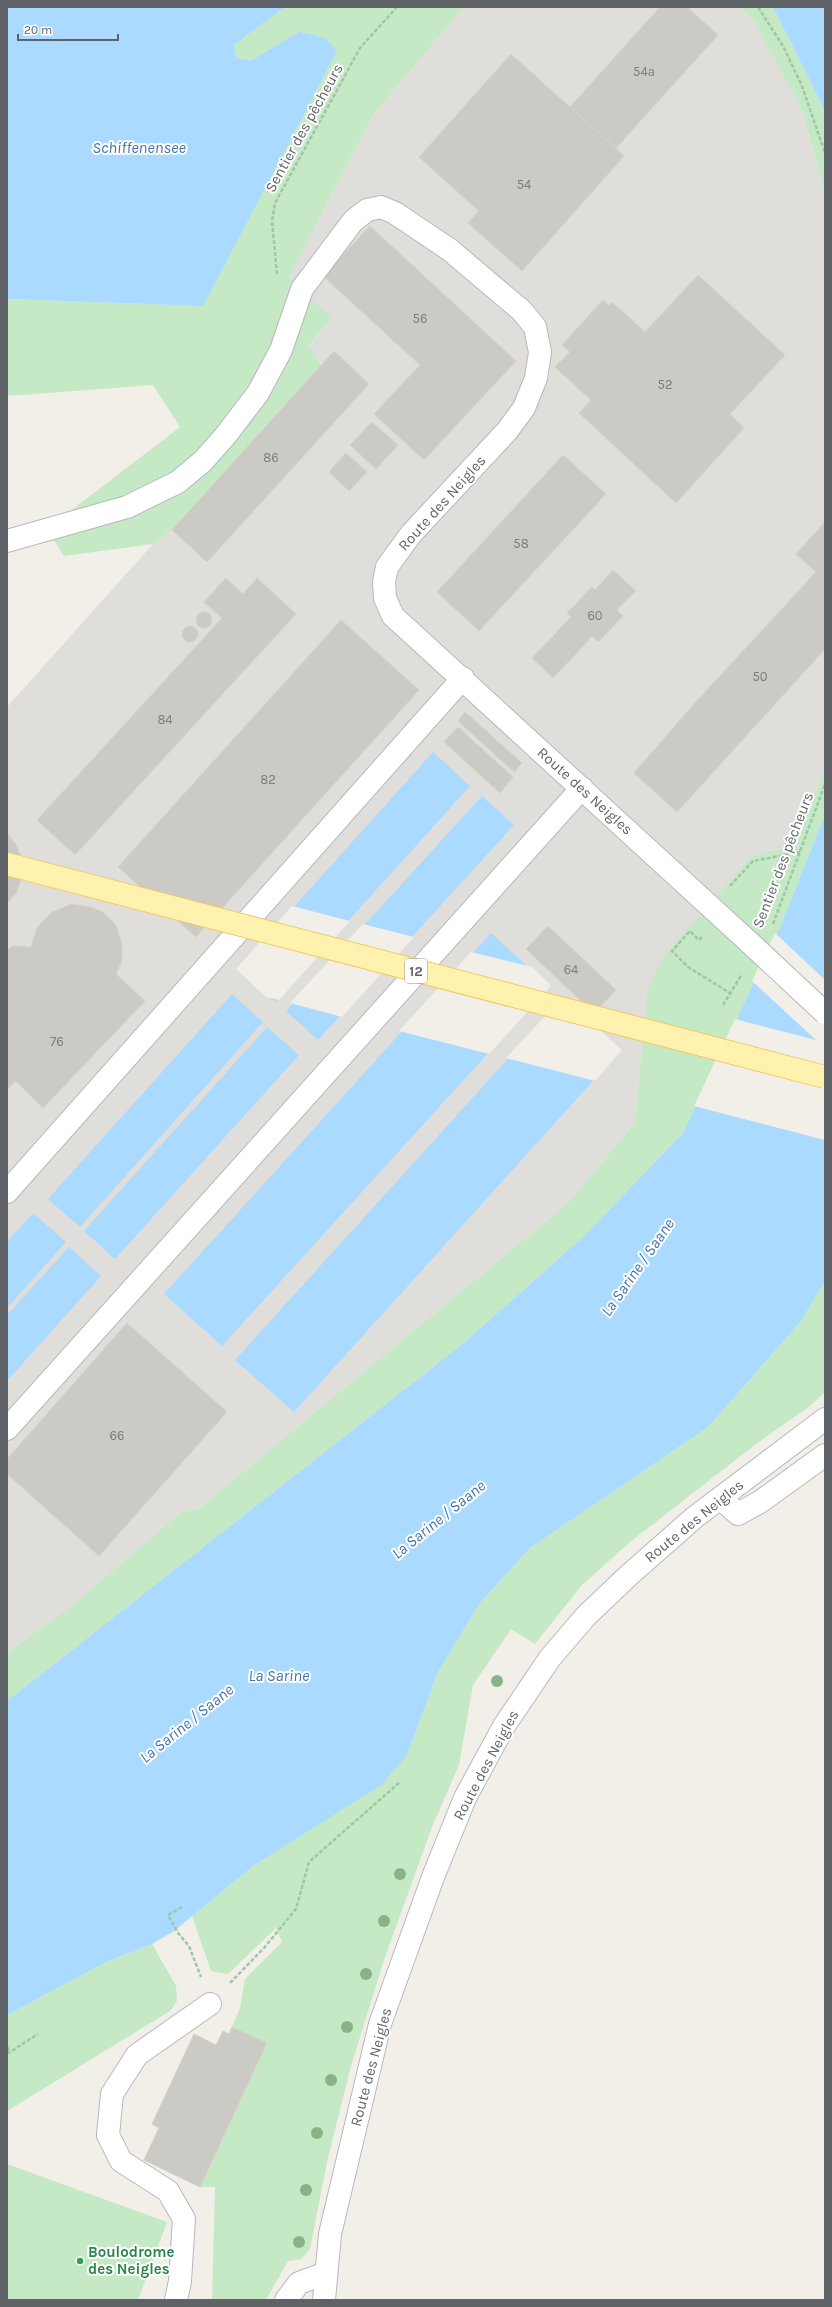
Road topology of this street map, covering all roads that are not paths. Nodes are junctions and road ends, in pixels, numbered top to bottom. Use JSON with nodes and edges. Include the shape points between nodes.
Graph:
{"nodes":[{"id":1,"x":7,"y":541,"type":"edge"},
{"id":2,"x":463,"y":678,"type":"junction"},
{"id":3,"x":582,"y":788,"type":"junction"},
{"id":4,"x":7,"y":864,"type":"edge"},
{"id":5,"x":825,"y":1013,"type":"edge"},
{"id":6,"x":825,"y":1077,"type":"edge"},
{"id":7,"x":7,"y":1192,"type":"edge"},
{"id":8,"x":825,"y":1419,"type":"edge"},
{"id":9,"x":7,"y":1429,"type":"edge"},
{"id":10,"x":825,"y":1455,"type":"edge"},
{"id":11,"x":720,"y":1498,"type":"junction"},
{"id":12,"x":210,"y":2004,"type":"road end"},
{"id":13,"x":326,"y":2273,"type":"junction"},
{"id":14,"x":176,"y":2300,"type":"edge"},
{"id":15,"x":286,"y":2300,"type":"edge"},
{"id":16,"x":324,"y":2300,"type":"edge"}],
"edges":[{"from":1,"to":2,"type":"street","name":"Route des Neigles","via":[[127,507],[178,482],[203,462],[258,393],[281,350],[302,289],[353,221],[367,210],[381,207],[395,213],[450,250],[522,311],[535,327],[540,352],[536,378],[524,408],[507,431],[411,534],[387,568],[384,582],[385,598],[393,616]]},
{"from":2,"to":3,"type":"street","name":"Route des Neigles"},
{"from":2,"to":7,"type":"street"},
{"from":3,"to":5,"type":"street","name":"Route des Neigles","bridge":true},
{"from":3,"to":9,"type":"street"},
{"from":4,"to":6,"type":"main road","number":"12","bridge":true},
{"from":8,"to":11,"type":"street","name":"Route des Neigles"},
{"from":10,"to":11,"type":"street","via":[[760,1502],[738,1514]]},
{"from":11,"to":13,"type":"street","name":"Route des Neigles","via":[[628,1576],[586,1616],[550,1658],[504,1726],[465,1798],[433,1877],[380,2024],[330,2234]]},
{"from":12,"to":14,"type":"street","via":[[137,2055],[112,2094],[108,2135],[121,2161],[168,2191],[184,2219],[180,2281]]},
{"from":13,"to":15,"type":"street","via":[[299,2283]]},
{"from":13,"to":16,"type":"street","name":"Route des Neigles"}]}
